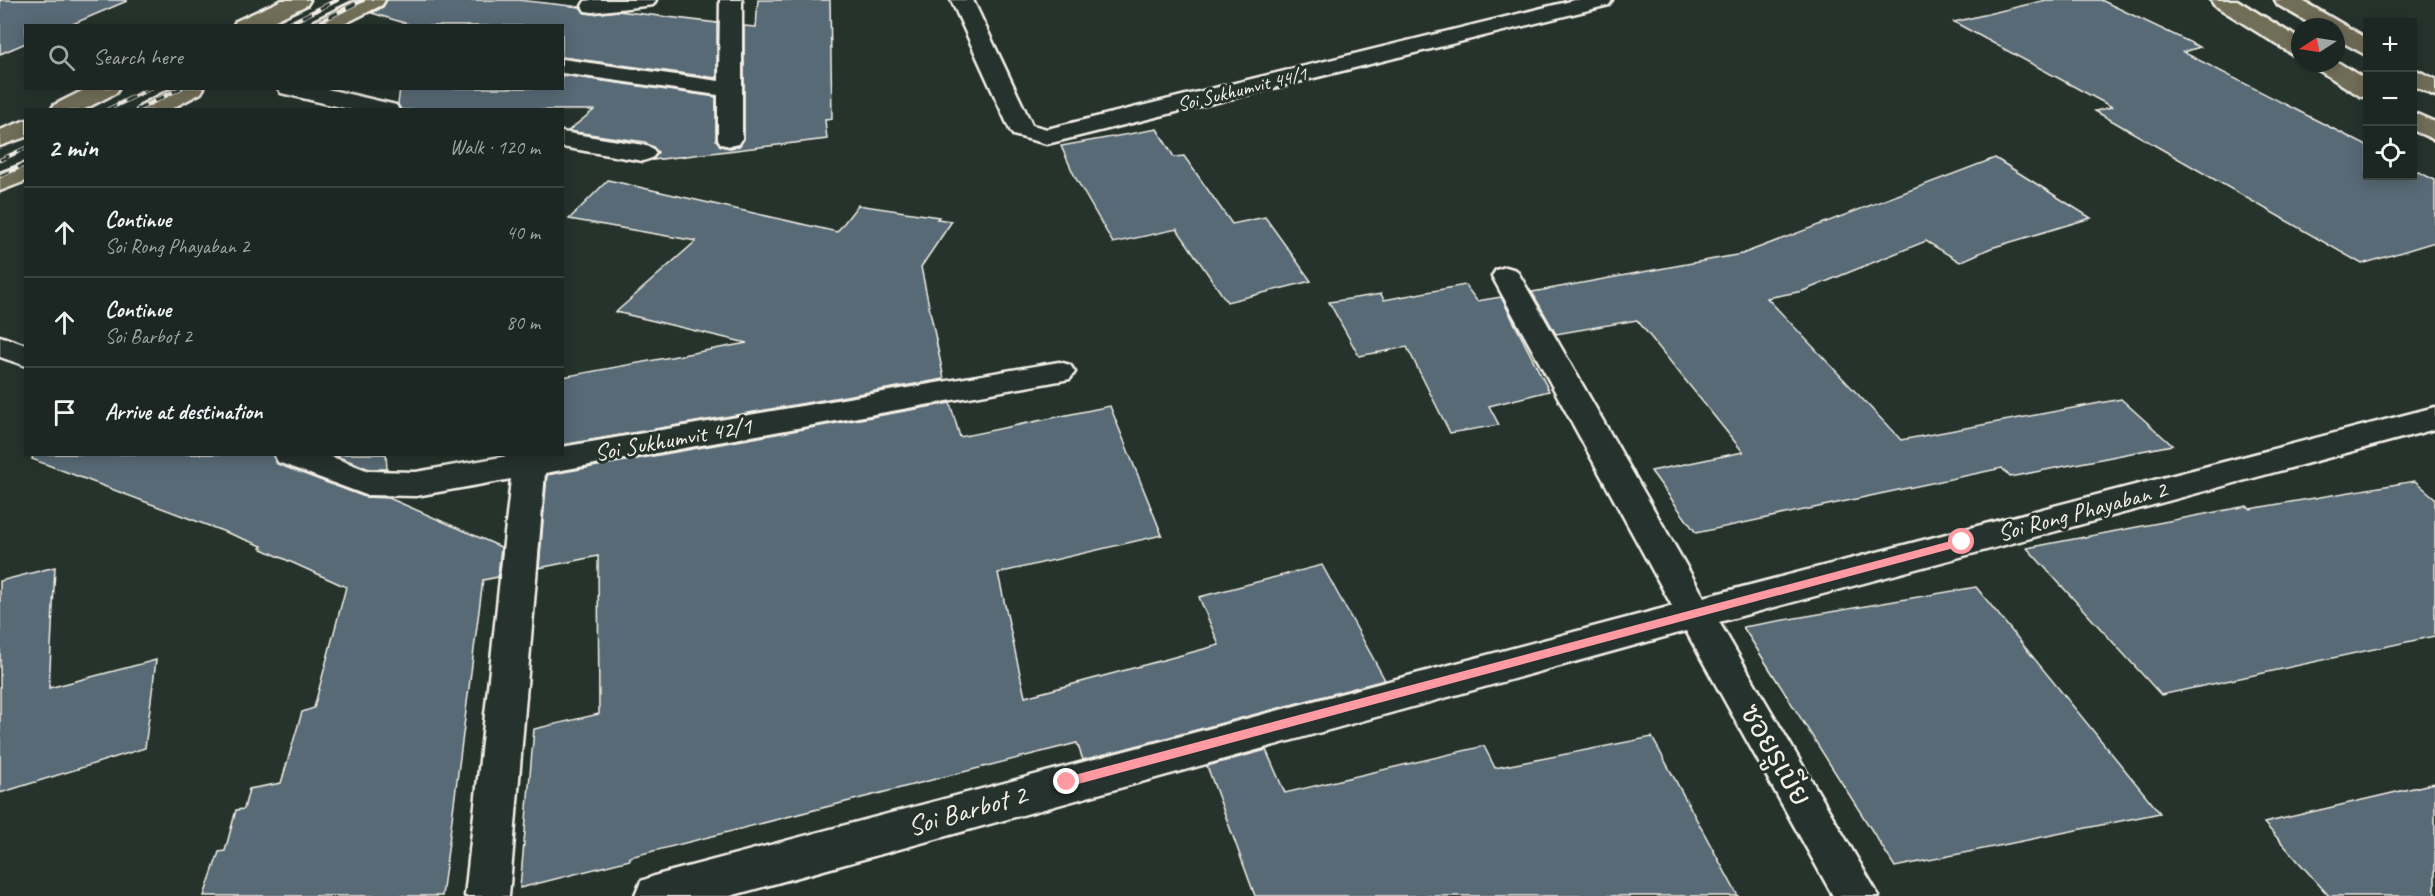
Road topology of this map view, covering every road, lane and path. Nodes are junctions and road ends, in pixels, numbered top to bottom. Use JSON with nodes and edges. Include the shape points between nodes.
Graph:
{"nodes":[{"id":1,"x":300,"y":0,"type":"edge"},
{"id":2,"x":374,"y":0,"type":"edge"},
{"id":3,"x":645,"y":0,"type":"edge"},
{"id":4,"x":731,"y":0,"type":"edge"},
{"id":5,"x":962,"y":0,"type":"edge"},
{"id":6,"x":1601,"y":0,"type":"edge"},
{"id":7,"x":2222,"y":0,"type":"edge"},
{"id":8,"x":2286,"y":0,"type":"edge"},
{"id":9,"x":593,"y":6,"type":"dead end"},
{"id":10,"x":2316,"y":18,"type":"edge"},
{"id":11,"x":248,"y":24,"type":"edge"},
{"id":12,"x":325,"y":24,"type":"edge"},
{"id":13,"x":328,"y":24,"type":"edge"},
{"id":14,"x":2345,"y":36,"type":"edge"},
{"id":15,"x":2291,"y":43,"type":"edge"},
{"id":16,"x":2363,"y":47,"type":"edge"},
{"id":17,"x":564,"y":66,"type":"edge"},
{"id":18,"x":2337,"y":72,"type":"edge"},
{"id":19,"x":2417,"y":78,"type":"edge"},
{"id":20,"x":2363,"y":88,"type":"edge"},
{"id":21,"x":2435,"y":89,"type":"edge"},
{"id":22,"x":104,"y":90,"type":"edge"},
{"id":23,"x":189,"y":90,"type":"edge"},
{"id":24,"x":298,"y":90,"type":"edge"},
{"id":25,"x":729,"y":90,"type":"junction"},
{"id":26,"x":67,"y":108,"type":"edge"},
{"id":27,"x":154,"y":108,"type":"edge"},
{"id":28,"x":378,"y":108,"type":"edge"},
{"id":29,"x":2417,"y":122,"type":"edge"},
{"id":30,"x":24,"y":128,"type":"edge"},
{"id":31,"x":2435,"y":134,"type":"edge"},
{"id":32,"x":0,"y":139,"type":"edge"},
{"id":33,"x":564,"y":139,"type":"edge"},
{"id":34,"x":730,"y":139,"type":"dead end"},
{"id":35,"x":643,"y":153,"type":"dead end"},
{"id":36,"x":24,"y":172,"type":"edge"},
{"id":37,"x":0,"y":183,"type":"edge"},
{"id":38,"x":1506,"y":276,"type":"dead end"},
{"id":39,"x":0,"y":346,"type":"edge"},
{"id":40,"x":24,"y":355,"type":"edge"},
{"id":41,"x":1059,"y":372,"type":"dead end"},
{"id":42,"x":2435,"y":418,"type":"edge"},
{"id":43,"x":295,"y":456,"type":"edge"},
{"id":44,"x":529,"y":464,"type":"junction"},
{"id":45,"x":1695,"y":614,"type":"junction"},
{"id":46,"x":487,"y":896,"type":"edge"},
{"id":47,"x":657,"y":896,"type":"edge"},
{"id":48,"x":1857,"y":896,"type":"edge"}],
"edges":[{"from":1,"to":11,"type":"main road"},
{"from":1,"to":12,"type":"main road"},
{"from":2,"to":13,"type":"main road"},
{"from":3,"to":9,"type":"street"},
{"from":4,"to":25,"type":"street"},
{"from":5,"to":6,"type":"street","name":"Soi Sukhumvit 44/1","via":[[1022,130],[1047,137]]},
{"from":7,"to":15,"type":"main road"},
{"from":8,"to":10,"type":"main road"},
{"from":14,"to":16,"type":"main road"},
{"from":17,"to":25,"type":"street"},
{"from":18,"to":20,"type":"main road"},
{"from":19,"to":21,"type":"main road"},
{"from":22,"to":26,"type":"main road"},
{"from":23,"to":27,"type":"main road"},
{"from":24,"to":28,"type":"street"},
{"from":25,"to":34,"type":"street"},
{"from":29,"to":31,"type":"main road"},
{"from":30,"to":32,"type":"main road"},
{"from":33,"to":35,"type":"street"},
{"from":36,"to":37,"type":"main road"},
{"from":38,"to":45,"type":"street","name":"ซอยรูเบีย"},
{"from":39,"to":40,"type":"street"},
{"from":41,"to":44,"type":"street","name":"Soi Sukhumvit 42/1"},
{"from":42,"to":45,"type":"street","name":"Soi Rong Phayaban 2"},
{"from":43,"to":44,"type":"street","name":"Soi Sukhumvit 42/1","via":[[366,483],[389,485],[416,484]]},
{"from":44,"to":46,"type":"street"},
{"from":45,"to":47,"type":"street","name":"Soi Barbot 2"},
{"from":45,"to":48,"type":"street","name":"ซอยรูเบีย"}]}
